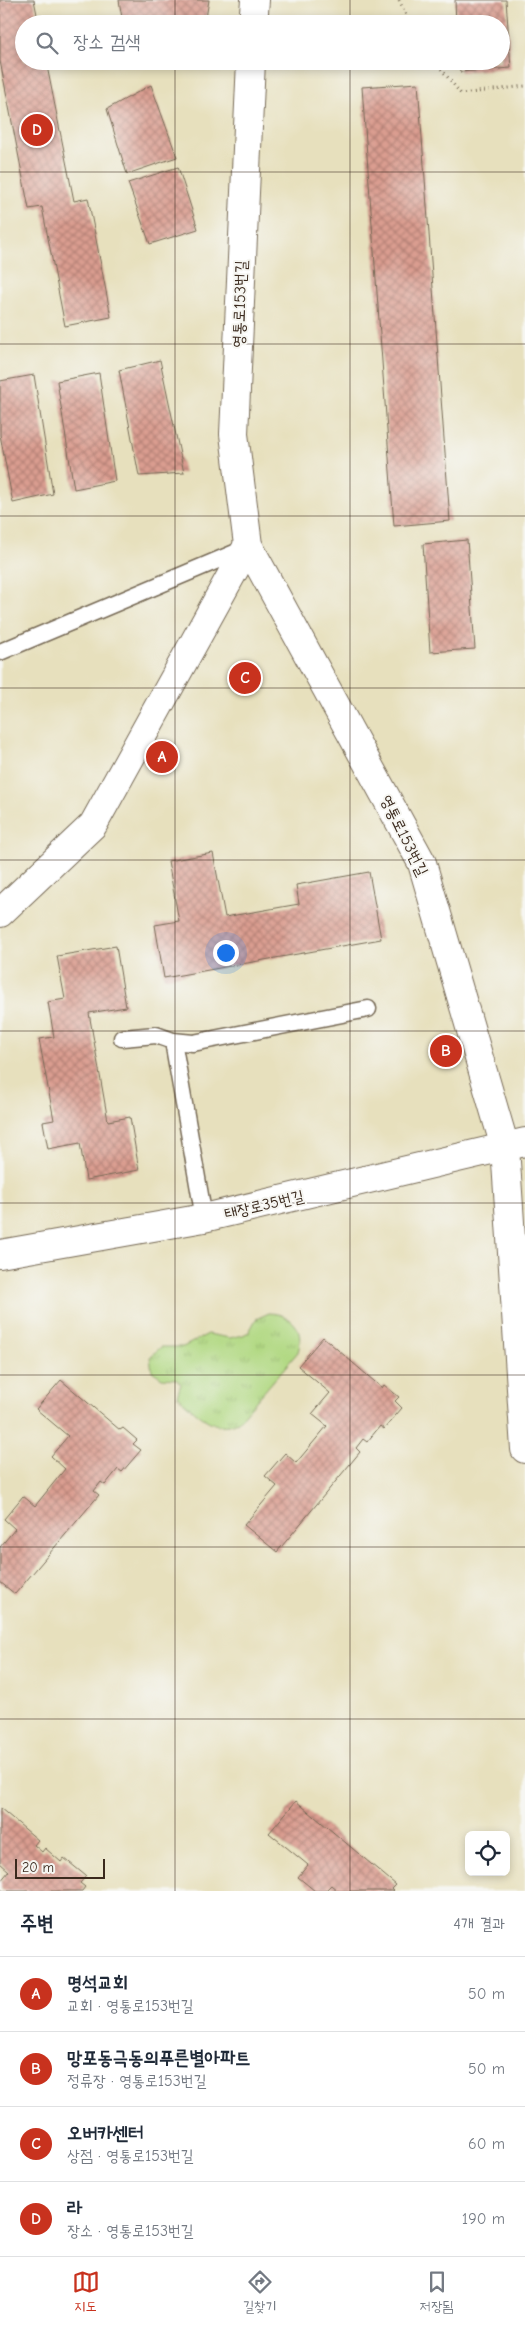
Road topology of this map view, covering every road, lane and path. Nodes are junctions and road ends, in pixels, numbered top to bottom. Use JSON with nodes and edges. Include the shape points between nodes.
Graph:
{"nodes":[{"id":1,"x":255,"y":0,"type":"edge"},
{"id":2,"x":399,"y":0,"type":"edge"},
{"id":3,"x":254,"y":15,"type":"edge"},
{"id":4,"x":406,"y":15,"type":"edge"},
{"id":5,"x":251,"y":70,"type":"edge"},
{"id":6,"x":442,"y":70,"type":"edge"},
{"id":7,"x":525,"y":86,"type":"edge"},
{"id":8,"x":247,"y":547,"type":"junction"},
{"id":9,"x":0,"y":652,"type":"edge"},
{"id":10,"x":0,"y":913,"type":"edge"},
{"id":11,"x":368,"y":1009,"type":"dead end"},
{"id":12,"x":122,"y":1038,"type":"dead end"},
{"id":13,"x":173,"y":1041,"type":"junction"},
{"id":14,"x":515,"y":1144,"type":"edge"},
{"id":15,"x":204,"y":1218,"type":"junction"},
{"id":16,"x":0,"y":1254,"type":"edge"},
{"id":17,"x":525,"y":1449,"type":"edge"}],
"edges":[{"from":1,"to":3,"type":"street"},
{"from":2,"to":4,"type":"path"},
{"from":5,"to":8,"type":"street","name":"영통로153번길","via":[[234,434]]},
{"from":6,"to":7,"type":"path","via":[[461,94]]},
{"from":8,"to":9,"type":"lane"},
{"from":8,"to":10,"type":"street","via":[[93,824]]},
{"from":8,"to":14,"type":"street","name":"영통로153번길","via":[[422,862]]},
{"from":11,"to":13,"type":"lane","via":[[193,1042]]},
{"from":12,"to":13,"type":"lane","via":[[156,1035]]},
{"from":13,"to":15,"type":"lane"},
{"from":14,"to":15,"type":"street","name":"태장로35번길"},
{"from":14,"to":17,"type":"street","name":"영통로153번길"},
{"from":15,"to":16,"type":"street","name":"태장로35번길"}]}
